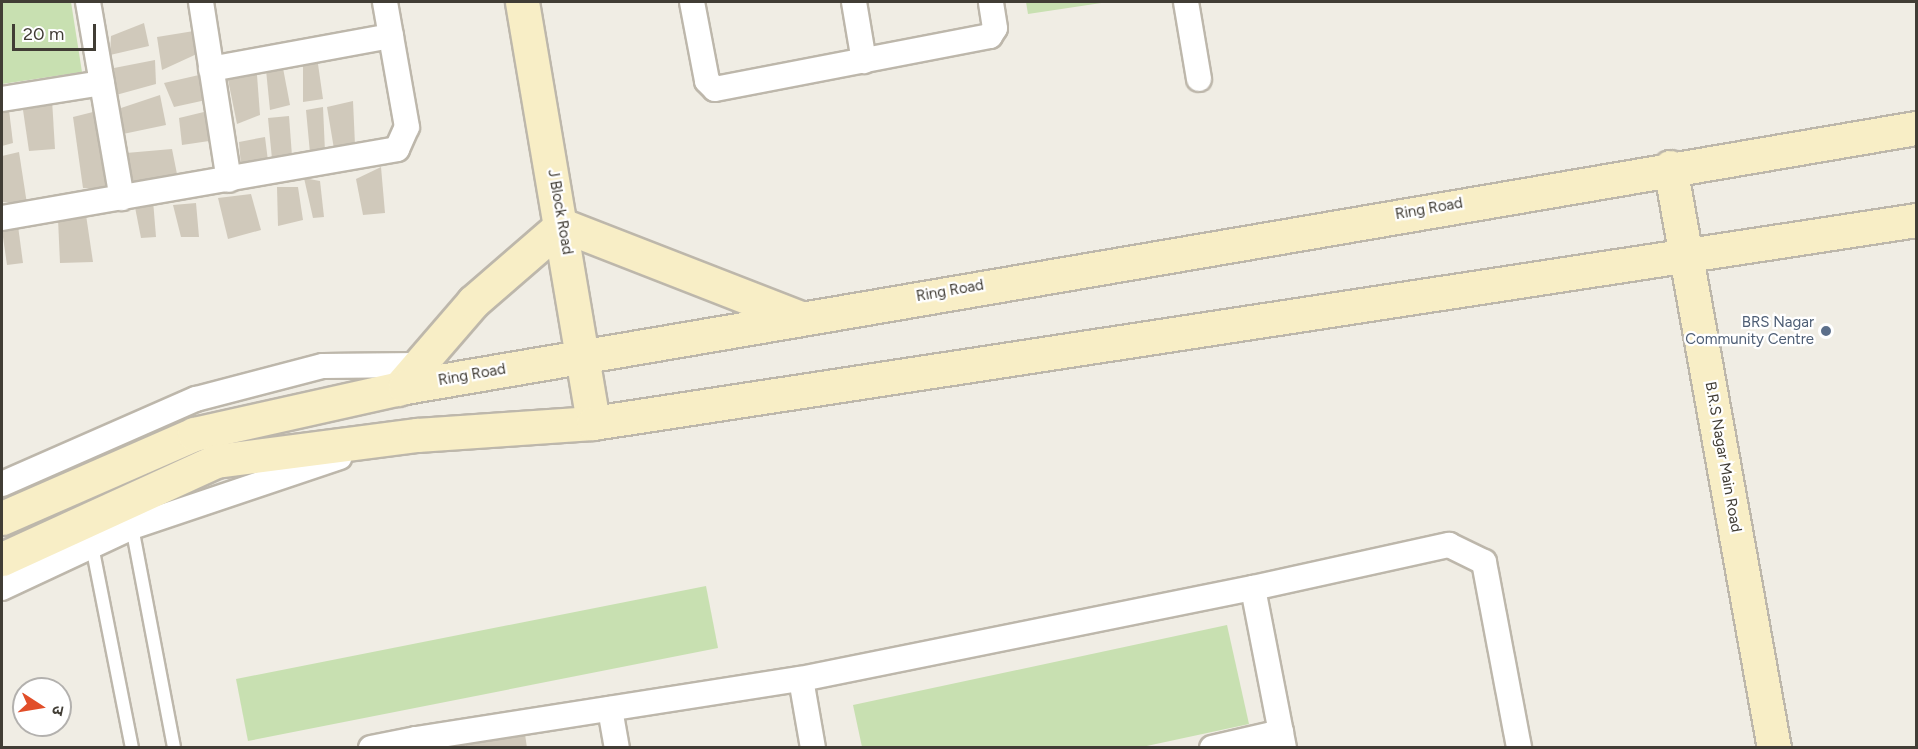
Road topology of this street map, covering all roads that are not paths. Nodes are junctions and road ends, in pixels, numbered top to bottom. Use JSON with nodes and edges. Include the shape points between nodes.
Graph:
{"nodes":[{"id":1,"x":88,"y":2,"type":"edge"},
{"id":2,"x":201,"y":2,"type":"edge"},
{"id":3,"x":384,"y":2,"type":"edge"},
{"id":4,"x":522,"y":2,"type":"edge"},
{"id":5,"x":692,"y":2,"type":"edge"},
{"id":6,"x":854,"y":2,"type":"edge"},
{"id":7,"x":991,"y":2,"type":"edge"},
{"id":8,"x":1186,"y":2,"type":"edge"},
{"id":9,"x":391,"y":36,"type":"junction"},
{"id":10,"x":864,"y":61,"type":"junction"},
{"id":11,"x":211,"y":69,"type":"junction"},
{"id":12,"x":1199,"y":79,"type":"dead end"},
{"id":13,"x":102,"y":83,"type":"junction"},
{"id":14,"x":2,"y":99,"type":"edge"},
{"id":15,"x":1917,"y":128,"type":"edge"},
{"id":16,"x":1670,"y":167,"type":"junction"},
{"id":17,"x":229,"y":180,"type":"junction"},
{"id":18,"x":122,"y":198,"type":"junction"},
{"id":19,"x":2,"y":218,"type":"edge"},
{"id":20,"x":1917,"y":220,"type":"edge"},
{"id":21,"x":562,"y":225,"type":"junction"},
{"id":22,"x":1687,"y":258,"type":"junction"},
{"id":23,"x":798,"y":317,"type":"junction"},
{"id":24,"x":585,"y":354,"type":"junction"},
{"id":25,"x":408,"y":377,"type":"junction"},
{"id":26,"x":593,"y":423,"type":"junction"},
{"id":27,"x":417,"y":435,"type":"junction"},
{"id":28,"x":2,"y":484,"type":"edge"},
{"id":29,"x":2,"y":518,"type":"edge"},
{"id":30,"x":132,"y":527,"type":"junction"},
{"id":31,"x":92,"y":546,"type":"junction"},
{"id":32,"x":2,"y":559,"type":"edge"},
{"id":33,"x":2,"y":588,"type":"edge"},
{"id":34,"x":1253,"y":588,"type":"junction"},
{"id":35,"x":801,"y":679,"type":"junction"},
{"id":36,"x":610,"y":709,"type":"junction"},
{"id":37,"x":1282,"y":740,"type":"edge"},
{"id":38,"x":416,"y":743,"type":"edge"},
{"id":39,"x":132,"y":747,"type":"edge"},
{"id":40,"x":174,"y":747,"type":"edge"},
{"id":41,"x":371,"y":747,"type":"edge"},
{"id":42,"x":617,"y":747,"type":"edge"},
{"id":43,"x":813,"y":747,"type":"edge"},
{"id":44,"x":1212,"y":747,"type":"edge"},
{"id":45,"x":1519,"y":747,"type":"edge"},
{"id":46,"x":1774,"y":747,"type":"edge"}],
"edges":[{"from":1,"to":13,"type":"street"},
{"from":2,"to":11,"type":"street"},
{"from":3,"to":9,"type":"street"},
{"from":4,"to":21,"type":"street","name":"J Block Road"},
{"from":5,"to":10,"type":"street","via":[[711,88]]},
{"from":6,"to":10,"type":"street"},
{"from":7,"to":10,"type":"street","via":[[993,34]]},
{"from":8,"to":12,"type":"street"},
{"from":9,"to":11,"type":"street"},
{"from":9,"to":17,"type":"street","via":[[407,127],[397,149]]},
{"from":11,"to":17,"type":"street"},
{"from":13,"to":14,"type":"street"},
{"from":13,"to":18,"type":"street"},
{"from":15,"to":16,"type":"street","name":"Ring Road"},
{"from":16,"to":22,"type":"street","name":"B.R.S Nagar Main Road"},
{"from":16,"to":23,"type":"street","name":"Ring Road"},
{"from":17,"to":18,"type":"street"},
{"from":18,"to":19,"type":"street"},
{"from":20,"to":22,"type":"street"},
{"from":21,"to":23,"type":"street"},
{"from":21,"to":24,"type":"street","name":"J Block Road"},
{"from":21,"to":25,"type":"street","via":[[473,302]]},
{"from":22,"to":26,"type":"street"},
{"from":22,"to":46,"type":"street","name":"B.R.S Nagar Main Road"},
{"from":23,"to":24,"type":"street","name":"Ring Road"},
{"from":24,"to":25,"type":"street","name":"Ring Road"},
{"from":24,"to":26,"type":"street","name":"J Block Road"},
{"from":25,"to":28,"type":"street","via":[[323,366],[196,399]]},
{"from":25,"to":29,"type":"street","name":"Ring Road","via":[[194,434]]},
{"from":26,"to":27,"type":"street"},
{"from":27,"to":30,"type":"street","via":[[298,469]]},
{"from":27,"to":32,"type":"street","via":[[216,460]]},
{"from":30,"to":31,"type":"street"},
{"from":30,"to":40,"type":"lane"},
{"from":31,"to":33,"type":"street"},
{"from":31,"to":39,"type":"lane"},
{"from":34,"to":35,"type":"street"},
{"from":34,"to":37,"type":"street"},
{"from":34,"to":45,"type":"street","via":[[1449,545],[1475,554],[1484,562]]},
{"from":35,"to":36,"type":"street"},
{"from":35,"to":43,"type":"street"},
{"from":36,"to":38,"type":"street"},
{"from":36,"to":42,"type":"street"},
{"from":37,"to":44,"type":"street"},
{"from":38,"to":41,"type":"street"}]}
